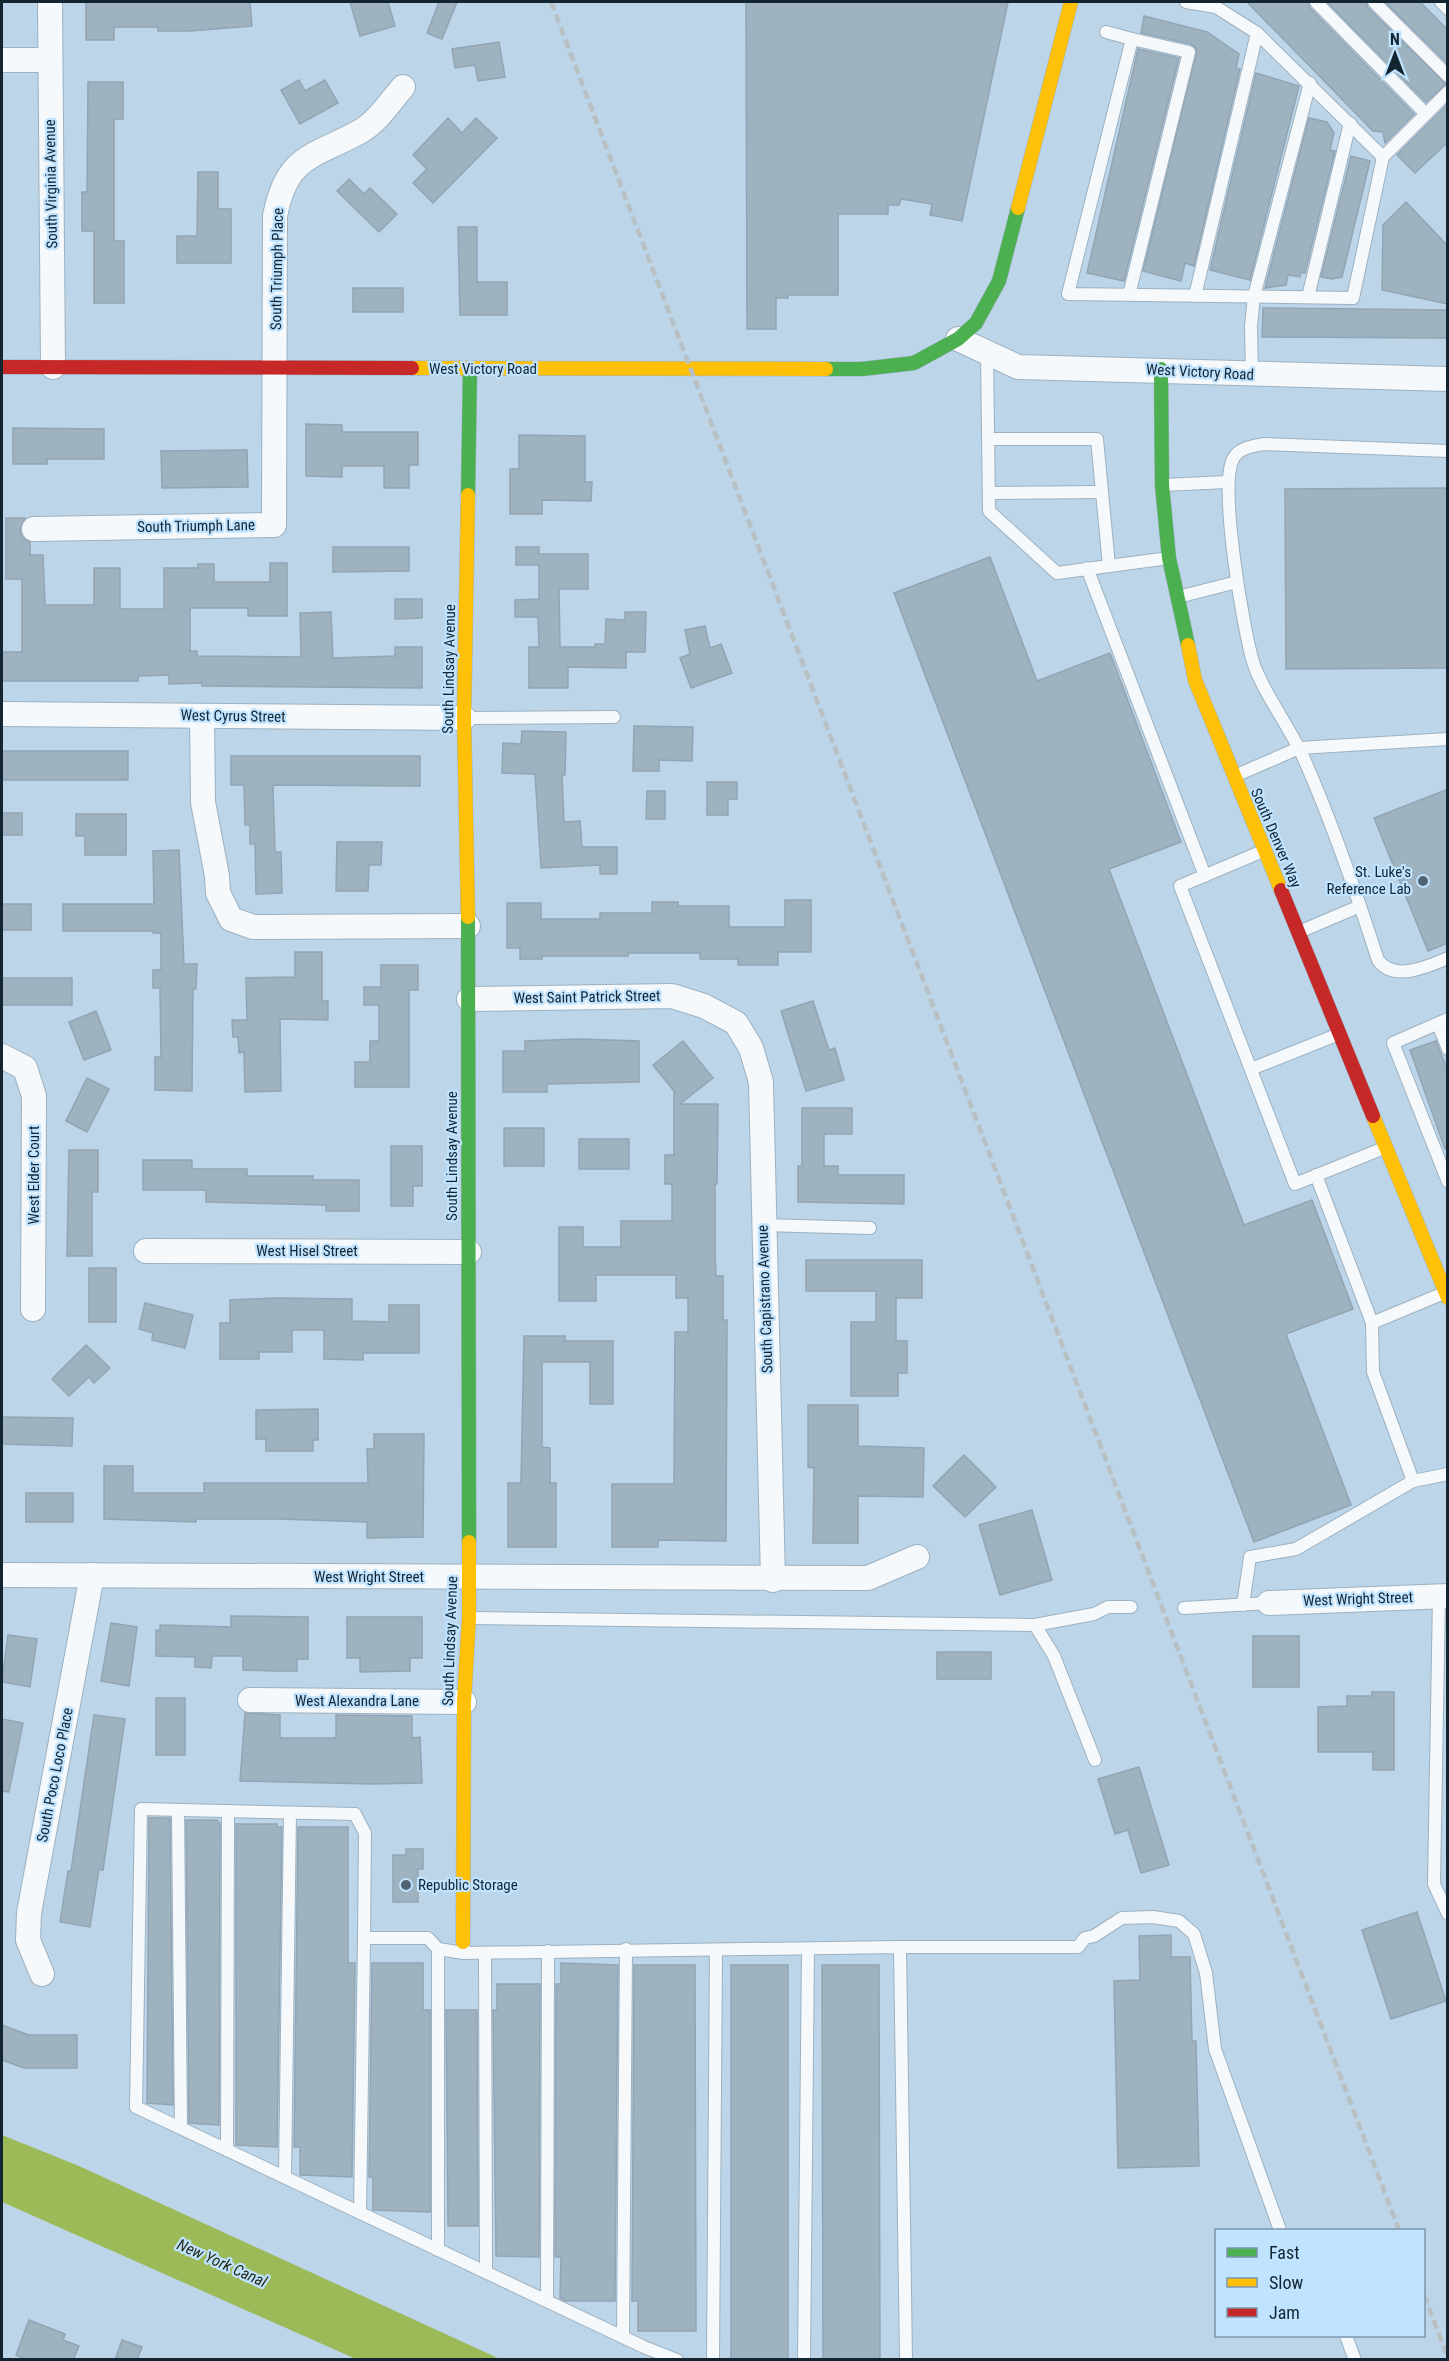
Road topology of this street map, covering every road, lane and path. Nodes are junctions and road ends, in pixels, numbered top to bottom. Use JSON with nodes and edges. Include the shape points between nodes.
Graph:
{"nodes":[{"id":1,"x":50,"y":2,"type":"edge"},
{"id":2,"x":1071,"y":2,"type":"edge"},
{"id":3,"x":1186,"y":2,"type":"edge"},
{"id":4,"x":1316,"y":2,"type":"edge"},
{"id":5,"x":1374,"y":2,"type":"edge"},
{"id":6,"x":1441,"y":2,"type":"edge"},
{"id":7,"x":1448,"y":9,"type":"edge"},
{"id":8,"x":1106,"y":32,"type":"dead end"},
{"id":9,"x":1257,"y":33,"type":"junction"},
{"id":10,"x":1132,"y":39,"type":"junction"},
{"id":11,"x":2,"y":60,"type":"edge"},
{"id":12,"x":50,"y":60,"type":"junction"},
{"id":13,"x":1448,"y":75,"type":"edge"},
{"id":14,"x":1310,"y":83,"type":"junction"},
{"id":15,"x":402,"y":87,"type":"dead end"},
{"id":16,"x":1448,"y":92,"type":"edge"},
{"id":17,"x":1426,"y":114,"type":"junction"},
{"id":18,"x":1350,"y":123,"type":"junction"},
{"id":19,"x":1383,"y":157,"type":"junction"},
{"id":20,"x":1129,"y":295,"type":"junction"},
{"id":21,"x":1195,"y":296,"type":"junction"},
{"id":22,"x":1254,"y":296,"type":"junction"},
{"id":23,"x":1308,"y":297,"type":"junction"},
{"id":24,"x":958,"y":339,"type":"junction"},
{"id":25,"x":987,"y":351,"type":"junction"},
{"id":26,"x":2,"y":367,"type":"edge"},
{"id":27,"x":53,"y":367,"type":"junction"},
{"id":28,"x":276,"y":368,"type":"junction"},
{"id":29,"x":470,"y":369,"type":"junction"},
{"id":30,"x":1161,"y":369,"type":"junction"},
{"id":31,"x":1252,"y":375,"type":"junction"},
{"id":32,"x":1448,"y":380,"type":"edge"},
{"id":33,"x":988,"y":439,"type":"junction"},
{"id":34,"x":1448,"y":451,"type":"edge"},
{"id":35,"x":1227,"y":482,"type":"junction"},
{"id":36,"x":1162,"y":485,"type":"junction"},
{"id":37,"x":1102,"y":492,"type":"junction"},
{"id":38,"x":989,"y":493,"type":"junction"},
{"id":39,"x":34,"y":529,"type":"dead end"},
{"id":40,"x":1169,"y":558,"type":"junction"},
{"id":41,"x":1108,"y":566,"type":"junction"},
{"id":42,"x":1088,"y":568,"type":"junction"},
{"id":43,"x":1237,"y":582,"type":"junction"},
{"id":44,"x":1176,"y":597,"type":"junction"},
{"id":45,"x":2,"y":714,"type":"edge"},
{"id":46,"x":202,"y":716,"type":"junction"},
{"id":47,"x":614,"y":717,"type":"dead end"},
{"id":48,"x":464,"y":718,"type":"junction"},
{"id":49,"x":1448,"y":739,"type":"edge"},
{"id":50,"x":1299,"y":748,"type":"junction"},
{"id":51,"x":1233,"y":777,"type":"junction"},
{"id":52,"x":1264,"y":850,"type":"junction"},
{"id":53,"x":1205,"y":876,"type":"junction"},
{"id":54,"x":1360,"y":906,"type":"junction"},
{"id":55,"x":468,"y":926,"type":"junction"},
{"id":56,"x":1298,"y":932,"type":"junction"},
{"id":57,"x":1448,"y":958,"type":"edge"},
{"id":58,"x":469,"y":999,"type":"junction"},
{"id":59,"x":1443,"y":1022,"type":"edge"},
{"id":60,"x":736,"y":1023,"type":"joint"},
{"id":61,"x":1339,"y":1034,"type":"junction"},
{"id":62,"x":1448,"y":1049,"type":"edge"},
{"id":63,"x":2,"y":1056,"type":"edge"},
{"id":64,"x":1251,"y":1069,"type":"junction"},
{"id":65,"x":1387,"y":1147,"type":"junction"},
{"id":66,"x":1316,"y":1175,"type":"junction"},
{"id":67,"x":1448,"y":1182,"type":"edge"},
{"id":68,"x":764,"y":1225,"type":"junction"},
{"id":69,"x":870,"y":1228,"type":"dead end"},
{"id":70,"x":146,"y":1251,"type":"dead end"},
{"id":71,"x":469,"y":1252,"type":"junction"},
{"id":72,"x":1447,"y":1294,"type":"edge"},
{"id":73,"x":33,"y":1309,"type":"dead end"},
{"id":74,"x":1372,"y":1323,"type":"junction"},
{"id":75,"x":1448,"y":1473,"type":"edge"},
{"id":76,"x":1413,"y":1481,"type":"junction"},
{"id":77,"x":917,"y":1557,"type":"dead end"},
{"id":78,"x":2,"y":1575,"type":"edge"},
{"id":79,"x":92,"y":1575,"type":"junction"},
{"id":80,"x":469,"y":1578,"type":"junction"},
{"id":81,"x":773,"y":1580,"type":"junction"},
{"id":82,"x":1443,"y":1596,"type":"edge"},
{"id":83,"x":1269,"y":1603,"type":"joint"},
{"id":84,"x":1243,"y":1605,"type":"junction"},
{"id":85,"x":1131,"y":1607,"type":"dead end"},
{"id":86,"x":1184,"y":1608,"type":"dead end"},
{"id":87,"x":469,"y":1618,"type":"junction"},
{"id":88,"x":1035,"y":1625,"type":"junction"},
{"id":89,"x":250,"y":1700,"type":"dead end"},
{"id":90,"x":464,"y":1702,"type":"junction"},
{"id":91,"x":1095,"y":1760,"type":"dead end"},
{"id":92,"x":178,"y":1810,"type":"junction"},
{"id":93,"x":228,"y":1811,"type":"junction"},
{"id":94,"x":290,"y":1813,"type":"junction"},
{"id":95,"x":1448,"y":1914,"type":"edge"},
{"id":96,"x":364,"y":1938,"type":"junction"},
{"id":97,"x":900,"y":1947,"type":"junction"},
{"id":98,"x":464,"y":1948,"type":"junction"},
{"id":99,"x":438,"y":1949,"type":"junction"},
{"id":100,"x":626,"y":1949,"type":"junction"},
{"id":101,"x":808,"y":1949,"type":"junction"},
{"id":102,"x":548,"y":1951,"type":"junction"},
{"id":103,"x":716,"y":1951,"type":"junction"},
{"id":104,"x":485,"y":1953,"type":"junction"},
{"id":105,"x":42,"y":1974,"type":"dead end"},
{"id":106,"x":181,"y":2128,"type":"junction"},
{"id":107,"x":227,"y":2150,"type":"junction"},
{"id":108,"x":285,"y":2178,"type":"junction"},
{"id":109,"x":360,"y":2213,"type":"junction"},
{"id":110,"x":1280,"y":2229,"type":"edge"},
{"id":111,"x":438,"y":2250,"type":"junction"},
{"id":112,"x":486,"y":2272,"type":"junction"},
{"id":113,"x":547,"y":2301,"type":"junction"},
{"id":114,"x":623,"y":2337,"type":"junction"},
{"id":115,"x":1346,"y":2337,"type":"edge"},
{"id":116,"x":677,"y":2360,"type":"edge"},
{"id":117,"x":713,"y":2360,"type":"edge"},
{"id":118,"x":804,"y":2360,"type":"edge"},
{"id":119,"x":906,"y":2360,"type":"edge"},
{"id":120,"x":1355,"y":2360,"type":"edge"}],
"edges":[{"from":1,"to":12,"type":"street","name":"South Virginia Avenue"},
{"from":2,"to":24,"type":"street","name":"West Victory Road","via":[[999,281],[976,323]]},
{"from":3,"to":9,"type":"lane","via":[[1216,7]]},
{"from":4,"to":17,"type":"lane"},
{"from":5,"to":13,"type":"lane"},
{"from":6,"to":7,"type":"lane"},
{"from":8,"to":10,"type":"lane"},
{"from":9,"to":14,"type":"lane"},
{"from":9,"to":21,"type":"lane"},
{"from":10,"to":20,"type":"lane","via":[[1189,52]]},
{"from":10,"to":20,"type":"lane","via":[[1068,294]]},
{"from":11,"to":12,"type":"street"},
{"from":12,"to":27,"type":"street","name":"South Virginia Avenue"},
{"from":14,"to":18,"type":"lane"},
{"from":14,"to":22,"type":"lane"},
{"from":15,"to":28,"type":"street","name":"South Triumph Place","via":[[363,130],[310,156],[291,170],[280,191],[275,216]]},
{"from":16,"to":17,"type":"lane"},
{"from":17,"to":19,"type":"lane"},
{"from":18,"to":19,"type":"lane"},
{"from":18,"to":23,"type":"lane"},
{"from":19,"to":23,"type":"lane","via":[[1353,298]]},
{"from":20,"to":21,"type":"lane"},
{"from":21,"to":22,"type":"lane"},
{"from":22,"to":23,"type":"lane"},
{"from":22,"to":31,"type":"lane"},
{"from":24,"to":25,"type":"street","name":"West Victory Road"},
{"from":24,"to":29,"type":"street","name":"West Victory Road","via":[[914,363],[862,369]]},
{"from":25,"to":30,"type":"street","name":"West Victory Road","via":[[1018,367]]},
{"from":25,"to":33,"type":"lane"},
{"from":26,"to":27,"type":"street","name":"West Victory Road"},
{"from":27,"to":28,"type":"street","name":"West Victory Road"},
{"from":28,"to":29,"type":"street","name":"West Victory Road"},
{"from":28,"to":39,"type":"street","name":"South Triumph Lane","via":[[274,525]]},
{"from":29,"to":48,"type":"street","name":"South Lindsay Avenue"},
{"from":30,"to":31,"type":"street","name":"West Victory Road"},
{"from":30,"to":36,"type":"street","name":"South Denver Way"},
{"from":31,"to":32,"type":"street","name":"West Victory Road"},
{"from":33,"to":37,"type":"lane","via":[[1097,440]]},
{"from":33,"to":38,"type":"lane"},
{"from":34,"to":35,"type":"lane","via":[[1264,444],[1246,448],[1233,458]]},
{"from":35,"to":36,"type":"lane"},
{"from":35,"to":43,"type":"lane"},
{"from":36,"to":40,"type":"street","name":"South Denver Way"},
{"from":37,"to":38,"type":"lane"},
{"from":37,"to":41,"type":"lane"},
{"from":38,"to":42,"type":"lane","via":[[989,511],[1057,573]]},
{"from":40,"to":41,"type":"lane"},
{"from":40,"to":44,"type":"street","name":"South Denver Way"},
{"from":41,"to":42,"type":"lane"},
{"from":42,"to":53,"type":"lane"},
{"from":43,"to":44,"type":"lane"},
{"from":43,"to":50,"type":"lane","via":[[1254,663]]},
{"from":44,"to":51,"type":"street","name":"South Denver Way","via":[[1195,680]]},
{"from":45,"to":46,"type":"street","name":"West Cyrus Street"},
{"from":46,"to":48,"type":"street","name":"West Cyrus Street"},
{"from":46,"to":55,"type":"street","via":[[203,802],[218,893],[231,919],[253,927]]},
{"from":47,"to":48,"type":"lane"},
{"from":48,"to":55,"type":"street","name":"South Lindsay Avenue"},
{"from":49,"to":50,"type":"lane"},
{"from":50,"to":51,"type":"lane"},
{"from":50,"to":54,"type":"lane"},
{"from":51,"to":52,"type":"street","name":"South Denver Way"},
{"from":52,"to":53,"type":"lane"},
{"from":52,"to":56,"type":"street","name":"South Denver Way"},
{"from":53,"to":64,"type":"lane","via":[[1180,886]]},
{"from":54,"to":56,"type":"lane"},
{"from":54,"to":57,"type":"lane","via":[[1383,967],[1407,971]]},
{"from":55,"to":58,"type":"street","name":"South Lindsay Avenue"},
{"from":56,"to":61,"type":"street","name":"South Denver Way"},
{"from":58,"to":60,"type":"street","name":"West Saint Patrick Street","via":[[672,996],[704,1006]]},
{"from":58,"to":71,"type":"street","name":"South Lindsay Avenue"},
{"from":59,"to":62,"type":"lane"},
{"from":59,"to":67,"type":"lane","via":[[1393,1043]]},
{"from":60,"to":68,"type":"street","name":"South Capistrano Avenue","via":[[751,1048],[761,1082]]},
{"from":61,"to":64,"type":"lane"},
{"from":61,"to":65,"type":"street","name":"South Denver Way"},
{"from":63,"to":73,"type":"street","name":"West Elder Court","via":[[25,1068],[34,1096]]},
{"from":64,"to":66,"type":"lane","via":[[1295,1184]]},
{"from":65,"to":66,"type":"lane"},
{"from":65,"to":72,"type":"street","name":"South Denver Way"},
{"from":66,"to":74,"type":"lane"},
{"from":68,"to":69,"type":"lane"},
{"from":68,"to":81,"type":"street","name":"South Capistrano Avenue"},
{"from":70,"to":71,"type":"street","name":"West Hisel Street"},
{"from":71,"to":80,"type":"street","name":"South Lindsay Avenue"},
{"from":72,"to":74,"type":"lane"},
{"from":74,"to":76,"type":"lane","via":[[1373,1372]]},
{"from":75,"to":76,"type":"lane"},
{"from":76,"to":84,"type":"lane","via":[[1296,1549],[1250,1557]]},
{"from":77,"to":81,"type":"street","name":"West Wright Street","via":[[868,1578]]},
{"from":78,"to":79,"type":"street","name":"West Wright Street"},
{"from":79,"to":80,"type":"street","name":"West Wright Street"},
{"from":79,"to":105,"type":"street","name":"South Poco Loco Place","via":[[29,1913],[28,1940]]},
{"from":80,"to":81,"type":"street","name":"West Wright Street"},
{"from":80,"to":87,"type":"street","name":"South Lindsay Avenue"},
{"from":82,"to":83,"type":"street","name":"West Wright Street"},
{"from":82,"to":95,"type":"lane","via":[[1434,1884]]},
{"from":83,"to":84,"type":"lane"},
{"from":84,"to":86,"type":"lane"},
{"from":85,"to":88,"type":"lane","via":[[1108,1607],[1094,1614]]},
{"from":87,"to":88,"type":"lane"},
{"from":87,"to":90,"type":"street","name":"South Lindsay Avenue"},
{"from":88,"to":91,"type":"lane","via":[[1054,1656]]},
{"from":89,"to":90,"type":"street","name":"West Alexandra Lane"},
{"from":90,"to":98,"type":"street","name":"South Lindsay Avenue"},
{"from":92,"to":93,"type":"lane"},
{"from":92,"to":106,"type":"lane"},
{"from":92,"to":106,"type":"lane","via":[[141,1809],[136,2107]]},
{"from":93,"to":94,"type":"lane"},
{"from":93,"to":107,"type":"lane"},
{"from":94,"to":96,"type":"lane","via":[[355,1814],[364,1833]]},
{"from":94,"to":108,"type":"lane"},
{"from":96,"to":99,"type":"lane","via":[[428,1938]]},
{"from":96,"to":109,"type":"lane"},
{"from":97,"to":101,"type":"lane"},
{"from":97,"to":110,"type":"lane","via":[[1078,1947],[1085,1938],[1122,1918],[1179,1921],[1194,1934],[1206,1973],[1215,2049]]},
{"from":97,"to":119,"type":"lane"},
{"from":98,"to":99,"type":"lane"},
{"from":98,"to":104,"type":"lane"},
{"from":99,"to":111,"type":"lane"},
{"from":100,"to":102,"type":"lane"},
{"from":100,"to":103,"type":"lane"},
{"from":100,"to":114,"type":"lane"},
{"from":101,"to":103,"type":"lane"},
{"from":101,"to":118,"type":"lane"},
{"from":102,"to":104,"type":"lane"},
{"from":102,"to":113,"type":"lane"},
{"from":103,"to":117,"type":"lane"},
{"from":104,"to":112,"type":"lane"},
{"from":106,"to":107,"type":"lane"},
{"from":107,"to":108,"type":"lane"},
{"from":108,"to":109,"type":"lane"},
{"from":109,"to":111,"type":"lane"},
{"from":111,"to":112,"type":"lane"},
{"from":112,"to":113,"type":"lane"},
{"from":113,"to":114,"type":"lane"},
{"from":114,"to":116,"type":"lane"},
{"from":115,"to":120,"type":"lane"}]}
